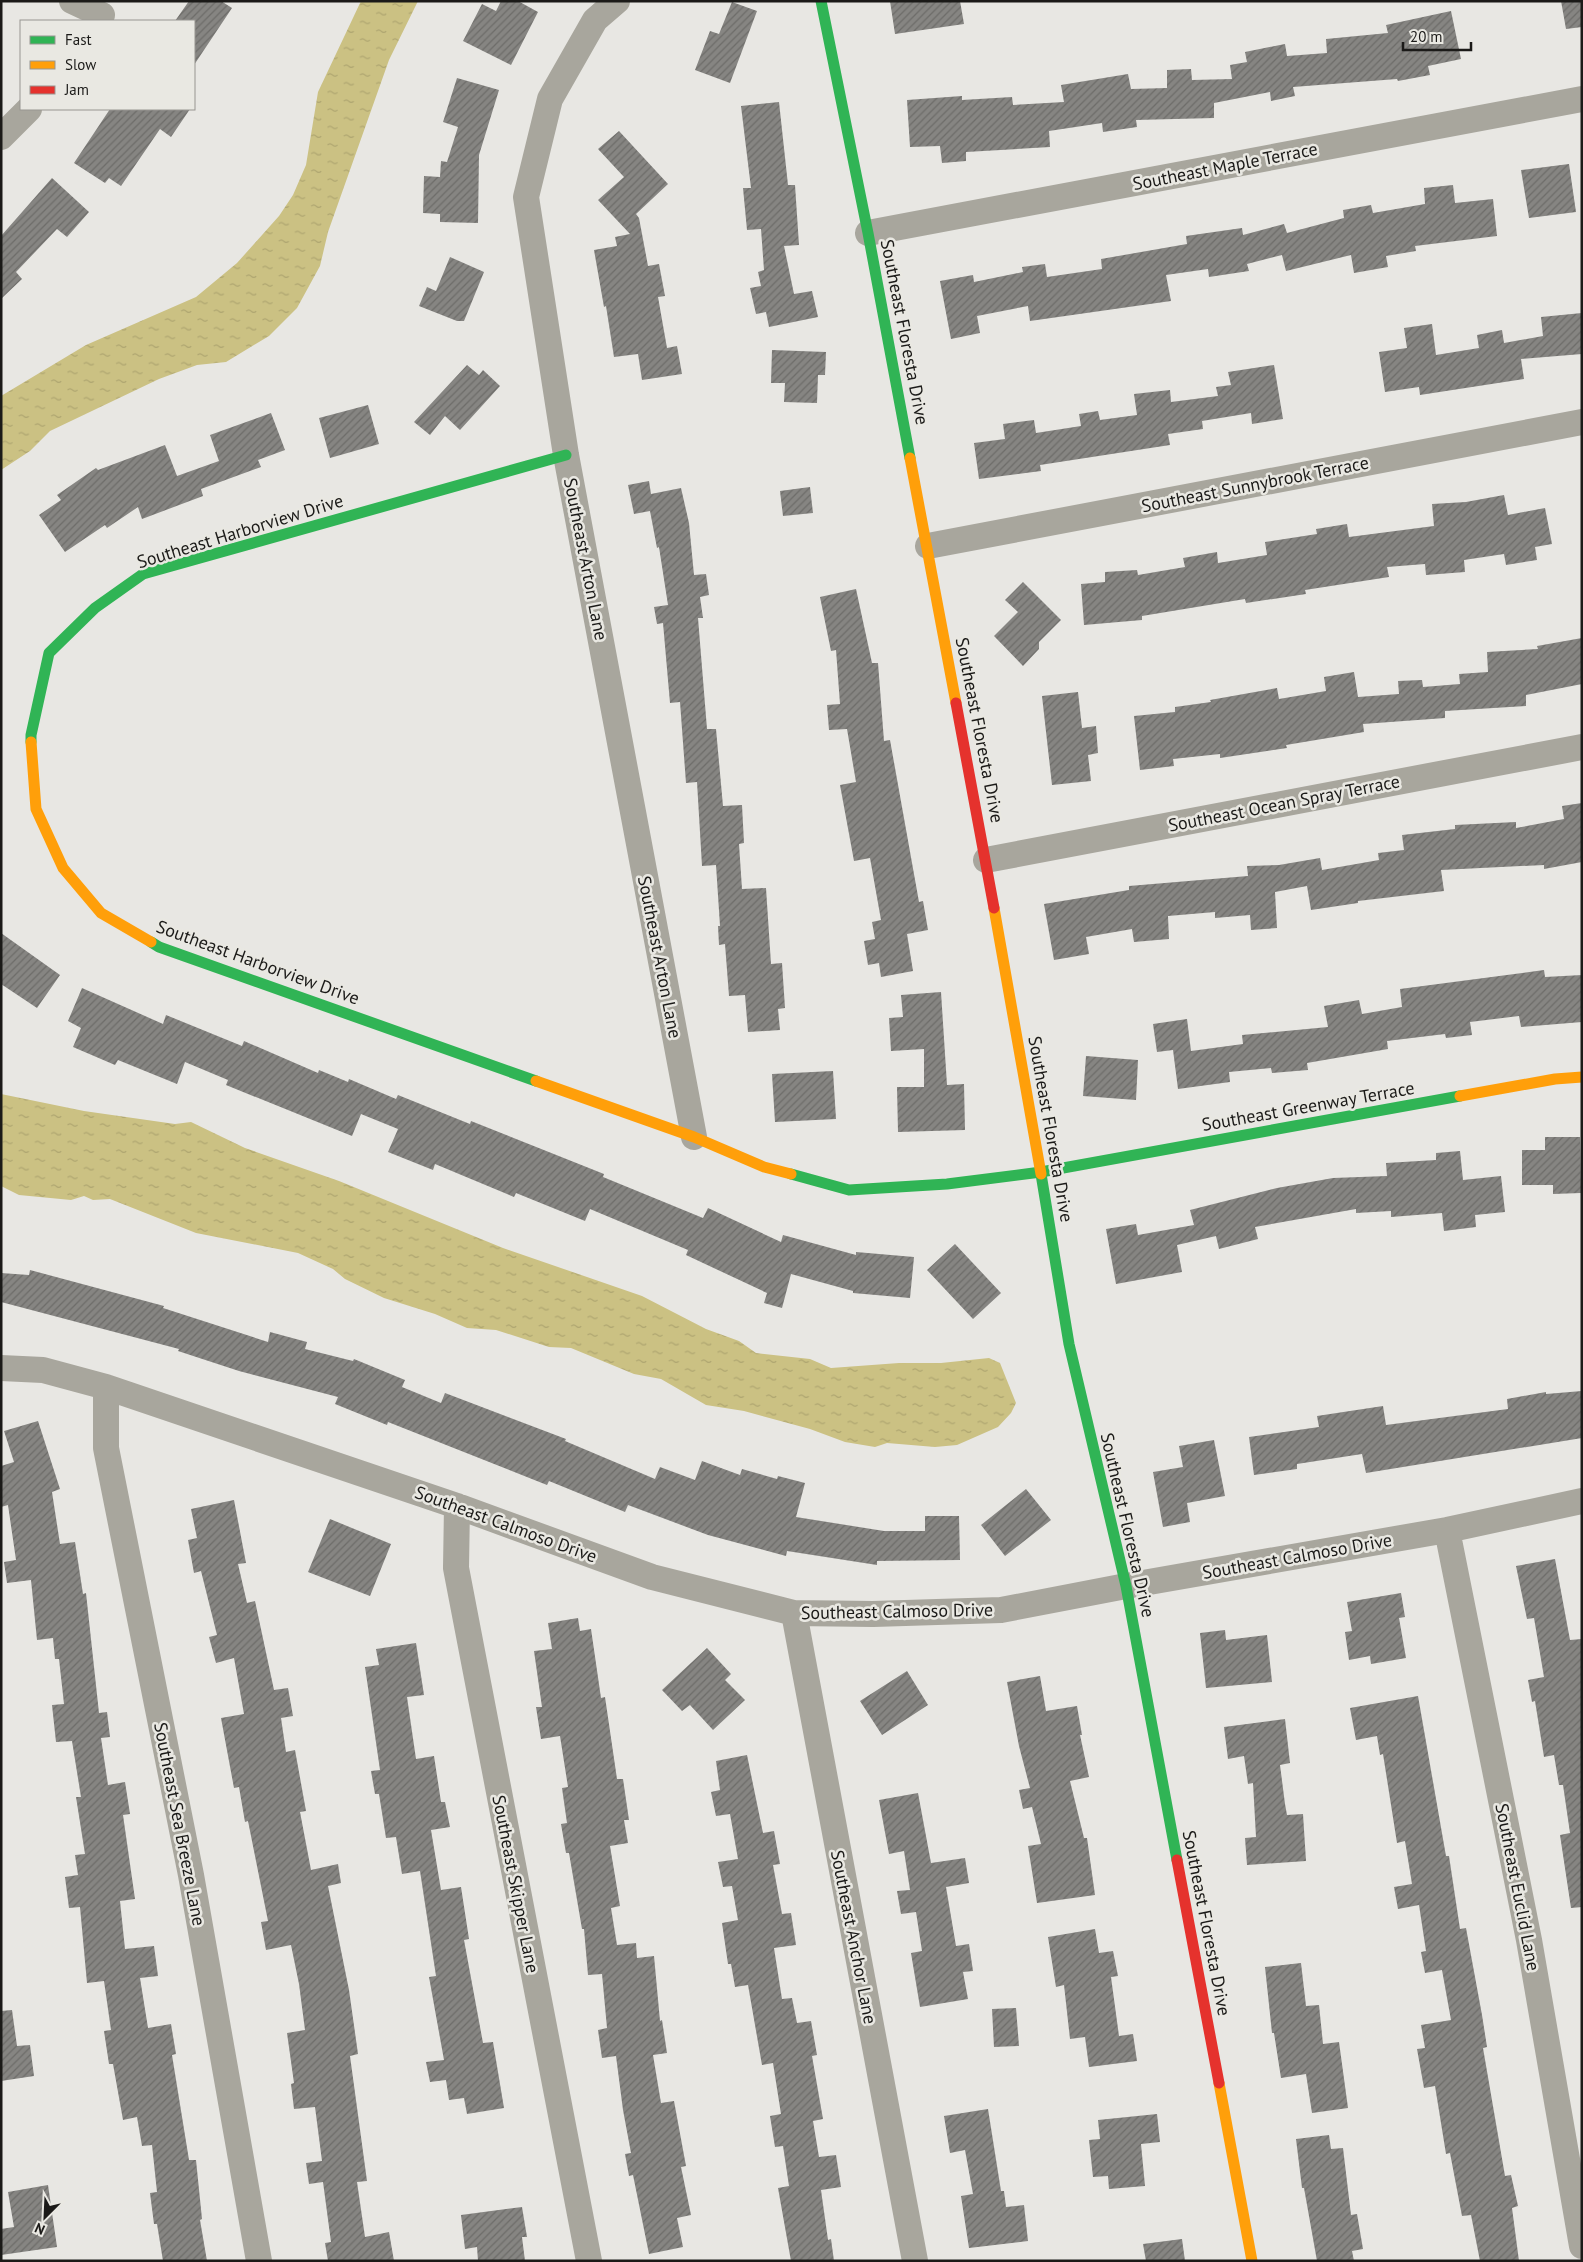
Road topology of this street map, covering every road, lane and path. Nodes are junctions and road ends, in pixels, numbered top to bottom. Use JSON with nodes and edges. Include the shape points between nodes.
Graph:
{"nodes":[{"id":1,"x":72,"y":1,"type":"edge"},
{"id":2,"x":617,"y":1,"type":"edge"},
{"id":3,"x":821,"y":1,"type":"edge"},
{"id":4,"x":104,"y":13,"type":"edge"},
{"id":5,"x":1582,"y":99,"type":"edge"},
{"id":6,"x":28,"y":110,"type":"edge"},
{"id":7,"x":1,"y":137,"type":"edge"},
{"id":8,"x":868,"y":233,"type":"junction"},
{"id":9,"x":1582,"y":422,"type":"edge"},
{"id":10,"x":566,"y":455,"type":"junction"},
{"id":11,"x":928,"y":546,"type":"junction"},
{"id":12,"x":1582,"y":747,"type":"edge"},
{"id":13,"x":986,"y":860,"type":"junction"},
{"id":14,"x":1582,"y":1077,"type":"edge"},
{"id":15,"x":694,"y":1137,"type":"junction"},
{"id":16,"x":1041,"y":1172,"type":"junction"},
{"id":17,"x":1,"y":1368,"type":"edge"},
{"id":18,"x":106,"y":1387,"type":"junction"},
{"id":19,"x":1582,"y":1501,"type":"edge"},
{"id":20,"x":457,"y":1506,"type":"junction"},
{"id":21,"x":1447,"y":1530,"type":"junction"},
{"id":22,"x":1126,"y":1586,"type":"junction"},
{"id":23,"x":794,"y":1612,"type":"junction"},
{"id":24,"x":1582,"y":2246,"type":"edge"},
{"id":25,"x":259,"y":2261,"type":"edge"},
{"id":26,"x":589,"y":2261,"type":"edge"},
{"id":27,"x":915,"y":2261,"type":"edge"},
{"id":28,"x":1252,"y":2261,"type":"edge"}],
"edges":[{"from":1,"to":4,"type":"street"},
{"from":2,"to":10,"type":"street","name":"Southeast Arton Lane","via":[[595,20],[550,99],[526,197]]},
{"from":3,"to":8,"type":"street","name":"Southeast Floresta Drive"},
{"from":5,"to":8,"type":"street","name":"Southeast Maple Terrace"},
{"from":6,"to":7,"type":"street"},
{"from":8,"to":11,"type":"street","name":"Southeast Floresta Drive"},
{"from":9,"to":11,"type":"street","name":"Southeast Sunnybrook Terrace"},
{"from":10,"to":15,"type":"street","name":"Southeast Arton Lane"},
{"from":10,"to":15,"type":"street","name":"Southeast Harborview Drive","via":[[143,574],[95,608],[49,653],[31,735],[36,809],[63,868],[101,913],[159,947]]},
{"from":11,"to":13,"type":"street","name":"Southeast Floresta Drive"},
{"from":12,"to":13,"type":"street","name":"Southeast Ocean Spray Terrace"},
{"from":13,"to":16,"type":"street","name":"Southeast Floresta Drive"},
{"from":14,"to":16,"type":"street","name":"Southeast Greenway Terrace","via":[[1555,1079]]},
{"from":15,"to":16,"type":"street","name":"Southeast Harborview Drive","via":[[764,1167],[849,1190],[947,1184]]},
{"from":16,"to":22,"type":"street","name":"Southeast Floresta Drive","via":[[1069,1344]]},
{"from":17,"to":18,"type":"street","name":"Southeast Calmoso Drive","via":[[43,1370]]},
{"from":18,"to":20,"type":"street","name":"Southeast Calmoso Drive"},
{"from":18,"to":25,"type":"street","name":"Southeast Sea Breeze Lane","via":[[106,1448],[191,1875]]},
{"from":19,"to":21,"type":"street","name":"Southeast Calmoso Drive"},
{"from":20,"to":23,"type":"street","name":"Southeast Calmoso Drive","via":[[652,1577]]},
{"from":20,"to":26,"type":"street","name":"Southeast Skipper Lane","via":[[456,1568]]},
{"from":21,"to":22,"type":"street","name":"Southeast Calmoso Drive"},
{"from":21,"to":24,"type":"street","name":"Southeast Euclid Lane","via":[[1529,1940]]},
{"from":22,"to":23,"type":"street","name":"Southeast Calmoso Drive","via":[[1000,1610],[873,1614]]},
{"from":22,"to":28,"type":"street","name":"Southeast Floresta Drive"},
{"from":23,"to":27,"type":"street","name":"Southeast Anchor Lane"}]}
